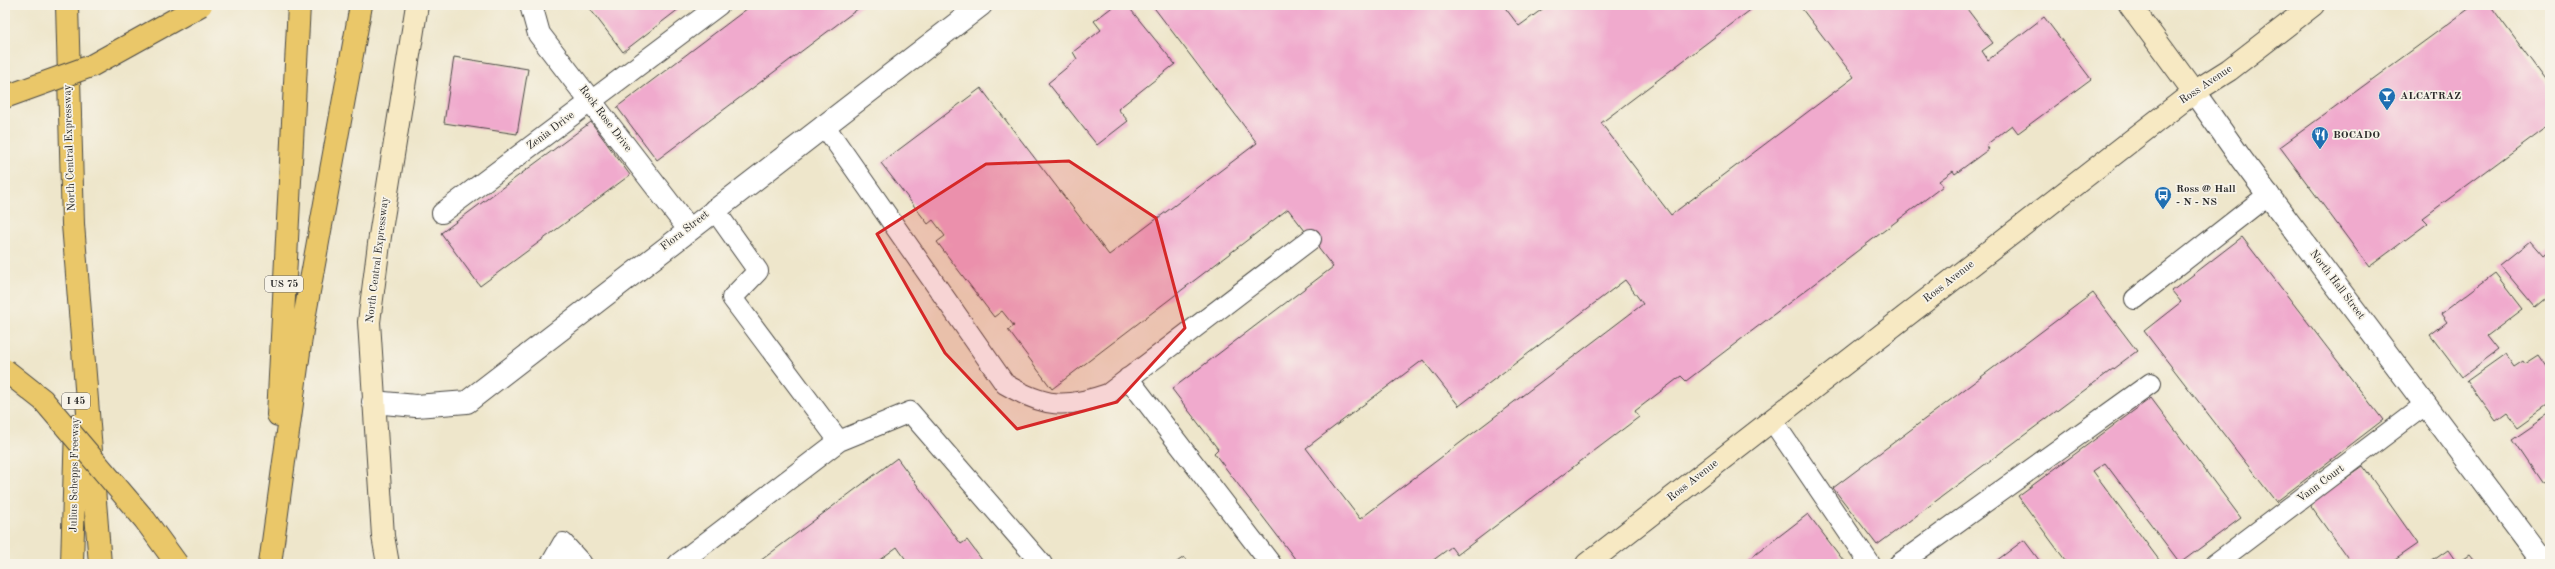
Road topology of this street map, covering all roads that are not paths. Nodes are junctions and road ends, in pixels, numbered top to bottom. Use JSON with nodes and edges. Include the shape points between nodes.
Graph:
{"nodes":[{"id":1,"x":67,"y":5,"type":"edge"},
{"id":2,"x":201,"y":5,"type":"edge"},
{"id":3,"x":299,"y":5,"type":"edge"},
{"id":4,"x":361,"y":5,"type":"edge"},
{"id":5,"x":417,"y":5,"type":"edge"},
{"id":6,"x":531,"y":5,"type":"edge"},
{"id":7,"x":719,"y":5,"type":"edge"},
{"id":8,"x":981,"y":5,"type":"edge"},
{"id":9,"x":2130,"y":5,"type":"edge"},
{"id":10,"x":2314,"y":5,"type":"edge"},
{"id":11,"x":2194,"y":92,"type":"junction"},
{"id":12,"x":5,"y":98,"type":"edge"},
{"id":13,"x":592,"y":100,"type":"junction"},
{"id":14,"x":824,"y":125,"type":"junction"},
{"id":15,"x":2269,"y":194,"type":"junction"},
{"id":16,"x":714,"y":209,"type":"junction"},
{"id":17,"x":442,"y":212,"type":"dead end"},
{"id":18,"x":688,"y":228,"type":"junction"},
{"id":19,"x":1311,"y":239,"type":"dead end"},
{"id":20,"x":78,"y":290,"type":"junction"},
{"id":21,"x":2135,"y":299,"type":"dead end"},
{"id":22,"x":5,"y":370,"type":"edge"},
{"id":23,"x":1128,"y":378,"type":"junction"},
{"id":24,"x":2151,"y":383,"type":"dead end"},
{"id":25,"x":373,"y":402,"type":"junction"},
{"id":26,"x":2426,"y":404,"type":"junction"},
{"id":27,"x":1772,"y":420,"type":"junction"},
{"id":28,"x":839,"y":441,"type":"junction"},
{"id":29,"x":72,"y":564,"type":"edge"},
{"id":30,"x":100,"y":564,"type":"edge"},
{"id":31,"x":177,"y":564,"type":"edge"},
{"id":32,"x":270,"y":564,"type":"edge"},
{"id":33,"x":388,"y":564,"type":"edge"},
{"id":34,"x":551,"y":564,"type":"edge"},
{"id":35,"x":582,"y":564,"type":"edge"},
{"id":36,"x":678,"y":564,"type":"edge"},
{"id":37,"x":1042,"y":564,"type":"edge"},
{"id":38,"x":1271,"y":564,"type":"edge"},
{"id":39,"x":1587,"y":564,"type":"edge"},
{"id":40,"x":1870,"y":564,"type":"edge"},
{"id":41,"x":1899,"y":564,"type":"edge"},
{"id":42,"x":2215,"y":564,"type":"edge"},
{"id":43,"x":2545,"y":564,"type":"edge"}],
"edges":[{"from":1,"to":20,"type":"highway","name":"North Central Expressway","via":[[70,152]]},
{"from":2,"to":12,"type":"highway","bridge":true,"via":[[91,66]]},
{"from":3,"to":32,"type":"highway","number":"US 75"},
{"from":4,"to":32,"type":"highway","via":[[302,330]]},
{"from":5,"to":25,"type":"main road","name":"North Central Expressway","via":[[369,322]]},
{"from":6,"to":13,"type":"street","name":"Rock Rose Drive","via":[[539,34]]},
{"from":7,"to":13,"type":"lane","name":"Zenia Drive"},
{"from":8,"to":14,"type":"street","name":"Flora Street"},
{"from":9,"to":11,"type":"main road","name":"North Hall Street"},
{"from":10,"to":11,"type":"main road","name":"Ross Avenue","via":[[2229,70]]},
{"from":11,"to":15,"type":"street","name":"North Hall Street"},
{"from":11,"to":27,"type":"main road","name":"Ross Avenue"},
{"from":13,"to":17,"type":"lane","name":"Zenia Drive"},
{"from":13,"to":18,"type":"street","name":"Rock Rose Drive"},
{"from":14,"to":16,"type":"street","name":"Flora Street"},
{"from":14,"to":23,"type":"lane","via":[[1005,384],[1028,398],[1055,404],[1082,403],[1108,394]]},
{"from":15,"to":21,"type":"lane"},
{"from":15,"to":26,"type":"street","name":"North Hall Street"},
{"from":16,"to":18,"type":"street","name":"Flora Street"},
{"from":16,"to":28,"type":"lane","via":[[758,271],[732,298]]},
{"from":18,"to":25,"type":"street","name":"Flora Street","via":[[466,402],[416,406]]},
{"from":19,"to":23,"type":"lane"},
{"from":20,"to":29,"type":"highway","name":"Julius Schepps Freeway","number":"I 45"},
{"from":20,"to":30,"type":"highway"},
{"from":22,"to":31,"type":"highway","bridge":true,"via":[[43,400],[145,520]]},
{"from":23,"to":38,"type":"lane"},
{"from":24,"to":41,"type":"lane"},
{"from":25,"to":33,"type":"main road","name":"North Central Expressway","via":[[383,536]]},
{"from":26,"to":42,"type":"lane","name":"Vann Court"},
{"from":26,"to":43,"type":"street","name":"North Hall Street"},
{"from":27,"to":39,"type":"main road","name":"Ross Avenue"},
{"from":27,"to":40,"type":"lane"},
{"from":28,"to":36,"type":"lane"},
{"from":28,"to":37,"type":"lane","via":[[910,412]]},
{"from":34,"to":35,"type":"lane","via":[[563,543]]}]}
